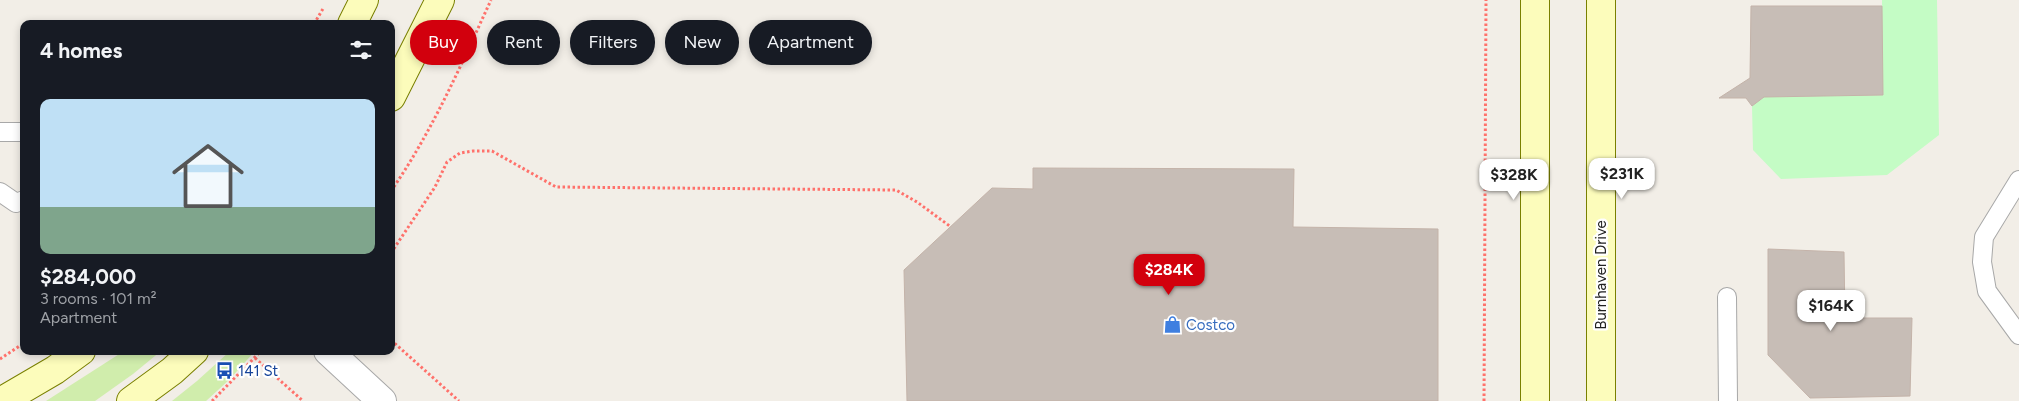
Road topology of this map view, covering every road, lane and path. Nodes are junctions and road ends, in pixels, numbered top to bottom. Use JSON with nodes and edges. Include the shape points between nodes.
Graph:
{"nodes":[{"id":1,"x":364,"y":0,"type":"edge"},
{"id":2,"x":440,"y":0,"type":"edge"},
{"id":3,"x":492,"y":0,"type":"edge"},
{"id":4,"x":1486,"y":0,"type":"edge"},
{"id":5,"x":1535,"y":0,"type":"edge"},
{"id":6,"x":1601,"y":0,"type":"edge"},
{"id":7,"x":326,"y":4,"type":"dead end"},
{"id":8,"x":316,"y":20,"type":"edge"},
{"id":9,"x":354,"y":20,"type":"edge"},
{"id":10,"x":395,"y":89,"type":"edge"},
{"id":11,"x":0,"y":132,"type":"edge"},
{"id":12,"x":20,"y":132,"type":"edge"},
{"id":13,"x":2019,"y":180,"type":"edge"},
{"id":14,"x":395,"y":185,"type":"edge"},
{"id":15,"x":0,"y":192,"type":"edge"},
{"id":16,"x":20,"y":202,"type":"edge"},
{"id":17,"x":951,"y":227,"type":"dead end"},
{"id":18,"x":395,"y":247,"type":"edge"},
{"id":19,"x":1727,"y":297,"type":"dead end"},
{"id":20,"x":2019,"y":335,"type":"edge"},
{"id":21,"x":395,"y":344,"type":"edge"},
{"id":22,"x":20,"y":345,"type":"edge"},
{"id":23,"x":76,"y":355,"type":"edge"},
{"id":24,"x":190,"y":355,"type":"edge"},
{"id":25,"x":258,"y":355,"type":"edge"},
{"id":26,"x":332,"y":355,"type":"edge"},
{"id":27,"x":255,"y":358,"type":"junction"},
{"id":28,"x":0,"y":359,"type":"edge"},
{"id":29,"x":2,"y":401,"type":"edge"},
{"id":30,"x":131,"y":401,"type":"edge"},
{"id":31,"x":212,"y":401,"type":"edge"},
{"id":32,"x":302,"y":401,"type":"edge"},
{"id":33,"x":382,"y":401,"type":"edge"},
{"id":34,"x":459,"y":401,"type":"edge"},
{"id":35,"x":1484,"y":401,"type":"edge"},
{"id":36,"x":1535,"y":401,"type":"edge"},
{"id":37,"x":1602,"y":401,"type":"edge"},
{"id":38,"x":1728,"y":401,"type":"edge"}],
"edges":[{"from":1,"to":9,"type":"street"},
{"from":2,"to":10,"type":"street"},
{"from":3,"to":14,"type":"path","via":[[454,80]]},
{"from":4,"to":35,"type":"path"},
{"from":5,"to":36,"type":"street"},
{"from":6,"to":37,"type":"street","name":"Burnhaven Drive"},
{"from":7,"to":8,"type":"path"},
{"from":11,"to":12,"type":"lane"},
{"from":13,"to":20,"type":"lane","via":[[1984,237],[1982,262],[1987,291]]},
{"from":15,"to":16,"type":"lane","via":[[16,203]]},
{"from":17,"to":18,"type":"path","via":[[896,190],[556,187],[492,151],[473,151],[460,153],[447,162],[435,187]]},
{"from":19,"to":38,"type":"lane"},
{"from":21,"to":34,"type":"path"},
{"from":22,"to":28,"type":"path"},
{"from":23,"to":29,"type":"street"},
{"from":24,"to":30,"type":"street"},
{"from":25,"to":27,"type":"path"},
{"from":26,"to":33,"type":"street"},
{"from":27,"to":31,"type":"path"},
{"from":27,"to":32,"type":"path"}]}
